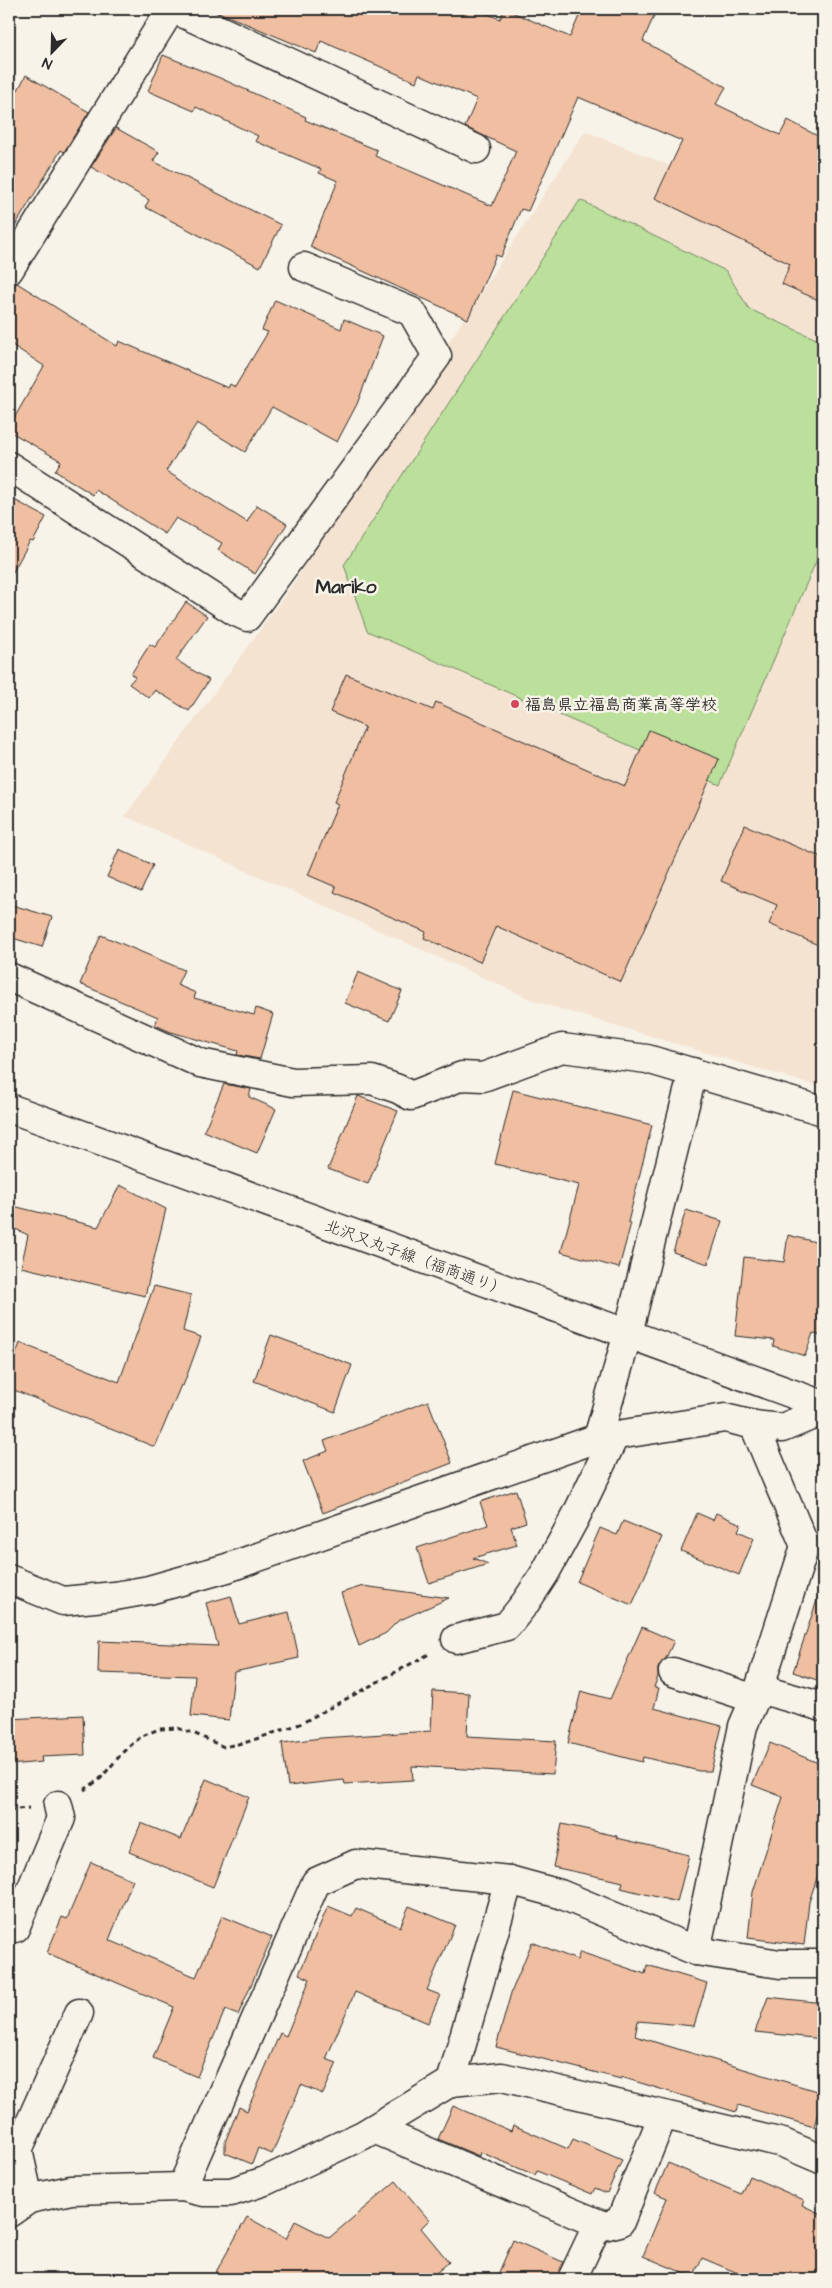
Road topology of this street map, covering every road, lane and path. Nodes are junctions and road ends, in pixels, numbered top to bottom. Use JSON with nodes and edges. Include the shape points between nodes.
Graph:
{"nodes":[{"id":1,"x":172,"y":9,"type":"edge"},
{"id":2,"x":476,"y":149,"type":"dead end"},
{"id":3,"x":304,"y":267,"type":"dead end"},
{"id":4,"x":9,"y":270,"type":"edge"},
{"id":5,"x":9,"y":466,"type":"edge"},
{"id":6,"x":9,"y":977,"type":"edge"},
{"id":7,"x":693,"y":1072,"type":"junction"},
{"id":8,"x":9,"y":1108,"type":"edge"},
{"id":9,"x":823,"y":1111,"type":"edge"},
{"id":10,"x":628,"y":1333,"type":"junction"},
{"id":11,"x":823,"y":1405,"type":"edge"},
{"id":12,"x":823,"y":1411,"type":"edge"},
{"id":13,"x":754,"y":1425,"type":"junction"},
{"id":14,"x":606,"y":1437,"type":"junction"},
{"id":15,"x":9,"y":1579,"type":"edge"},
{"id":16,"x":456,"y":1639,"type":"joint"},
{"id":17,"x":673,"y":1672,"type":"dead end"},
{"id":18,"x":757,"y":1694,"type":"junction"},
{"id":19,"x":823,"y":1707,"type":"edge"},
{"id":20,"x":58,"y":1805,"type":"junction"},
{"id":21,"x":9,"y":1810,"type":"edge"},
{"id":22,"x":509,"y":1880,"type":"junction"},
{"id":23,"x":9,"y":1926,"type":"edge"},
{"id":24,"x":696,"y":1951,"type":"junction"},
{"id":25,"x":823,"y":1964,"type":"edge"},
{"id":26,"x":79,"y":2013,"type":"dead end"},
{"id":27,"x":451,"y":2082,"type":"junction"},
{"id":28,"x":663,"y":2115,"type":"junction"},
{"id":29,"x":374,"y":2128,"type":"junction"},
{"id":30,"x":823,"y":2160,"type":"edge"},
{"id":31,"x":182,"y":2187,"type":"junction"},
{"id":32,"x":19,"y":2206,"type":"edge"},
{"id":33,"x":598,"y":2224,"type":"junction"},
{"id":34,"x":572,"y":2279,"type":"edge"}],
"edges":[{"from":1,"to":2,"type":"street"},
{"from":1,"to":4,"type":"street"},
{"from":3,"to":5,"type":"street","via":[[412,312],[437,356],[247,617]]},
{"from":6,"to":7,"type":"street","via":[[200,1063],[293,1082],[372,1080],[411,1096],[462,1076],[483,1077],[562,1048],[647,1059]]},
{"from":7,"to":9,"type":"street"},
{"from":7,"to":10,"type":"street"},
{"from":8,"to":10,"type":"street","name":"北沢又丸子線（福商通り）"},
{"from":10,"to":11,"type":"street","name":"北沢又丸子線（福商通り）"},
{"from":10,"to":14,"type":"street"},
{"from":12,"to":13,"type":"street","via":[[782,1428]]},
{"from":13,"to":14,"type":"street","via":[[725,1418]]},
{"from":13,"to":18,"type":"street","via":[[804,1546]]},
{"from":14,"to":15,"type":"street","via":[[227,1568],[149,1590],[63,1601]]},
{"from":14,"to":16,"type":"street","via":[[576,1516],[546,1573],[526,1602],[507,1626]]},
{"from":16,"to":20,"type":"path","via":[[300,1724],[247,1742],[224,1747],[177,1728],[159,1729],[142,1736],[100,1779]]},
{"from":17,"to":18,"type":"street"},
{"from":18,"to":19,"type":"street"},
{"from":18,"to":24,"type":"street","via":[[743,1726]]},
{"from":20,"to":21,"type":"path"},
{"from":20,"to":23,"type":"street","via":[[61,1818],[15,1928]]},
{"from":22,"to":24,"type":"street","via":[[560,1894]]},
{"from":22,"to":27,"type":"street"},
{"from":22,"to":31,"type":"street","via":[[356,1864],[316,1882]]},
{"from":24,"to":25,"type":"street","via":[[780,1964]]},
{"from":26,"to":32,"type":"street","via":[[18,2150]]},
{"from":27,"to":28,"type":"street","via":[[502,2078]]},
{"from":27,"to":29,"type":"street"},
{"from":28,"to":30,"type":"street","via":[[783,2143]]},
{"from":28,"to":33,"type":"street","via":[[620,2222],[604,2226]]},
{"from":29,"to":31,"type":"street","via":[[265,2181],[231,2192],[203,2192]]},
{"from":29,"to":33,"type":"street"},
{"from":31,"to":32,"type":"street","via":[[72,2190]]},
{"from":33,"to":34,"type":"street"}]}
